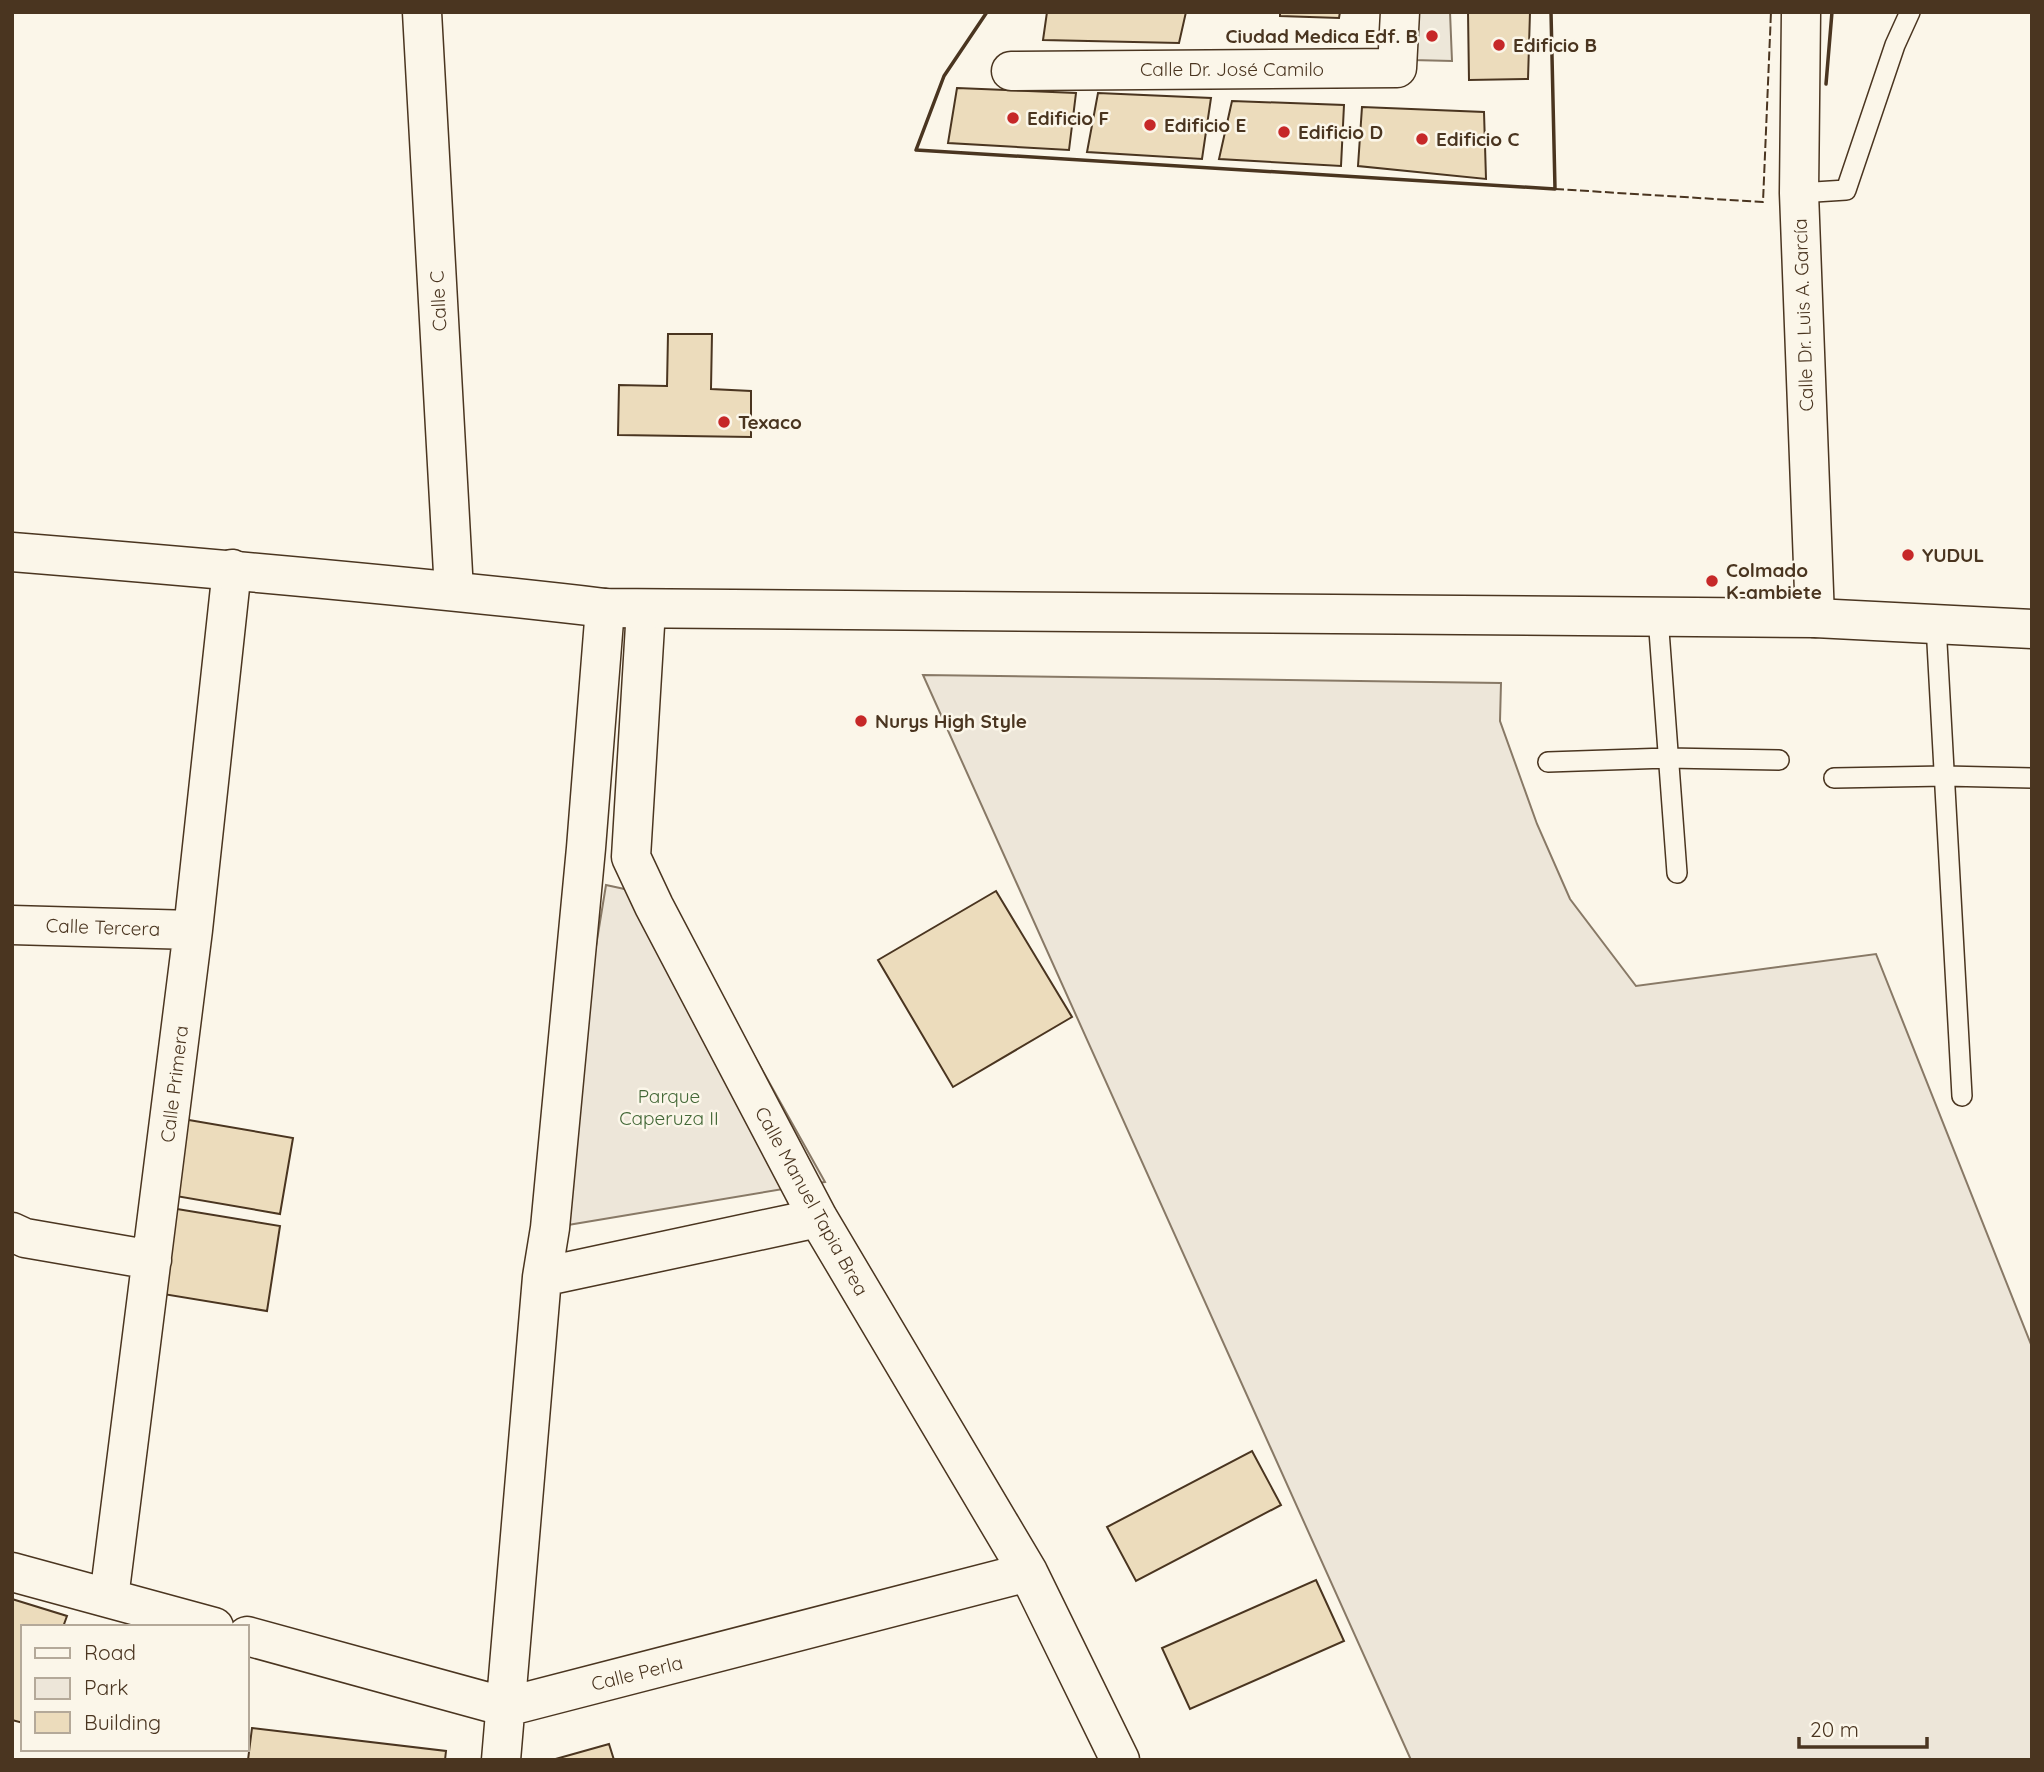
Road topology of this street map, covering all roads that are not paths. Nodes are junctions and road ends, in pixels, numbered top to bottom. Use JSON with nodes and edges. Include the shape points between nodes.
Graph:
{"nodes":[{"id":1,"x":422,"y":12,"type":"edge"},
{"id":2,"x":1399,"y":12,"type":"edge"},
{"id":3,"x":1801,"y":12,"type":"edge"},
{"id":4,"x":1910,"y":12,"type":"edge"},
{"id":5,"x":1011,"y":71,"type":"dead end"},
{"id":6,"x":1798,"y":193,"type":"junction"},
{"id":7,"x":12,"y":552,"type":"edge"},
{"id":8,"x":232,"y":569,"type":"junction"},
{"id":9,"x":454,"y":591,"type":"junction"},
{"id":10,"x":605,"y":608,"type":"junction"},
{"id":11,"x":646,"y":609,"type":"junction"},
{"id":12,"x":1658,"y":617,"type":"junction"},
{"id":13,"x":1815,"y":618,"type":"junction"},
{"id":14,"x":1936,"y":625,"type":"junction"},
{"id":15,"x":2032,"y":629,"type":"edge"},
{"id":16,"x":1667,"y":758,"type":"junction"},
{"id":17,"x":1779,"y":760,"type":"dead end"},
{"id":18,"x":1548,"y":762,"type":"dead end"},
{"id":19,"x":1944,"y":776,"type":"junction"},
{"id":20,"x":1834,"y":778,"type":"dead end"},
{"id":21,"x":2032,"y":778,"type":"edge"},
{"id":22,"x":586,"y":848,"type":"junction"},
{"id":23,"x":631,"y":857,"type":"junction"},
{"id":24,"x":1676,"y":873,"type":"dead end"},
{"id":25,"x":12,"y":925,"type":"edge"},
{"id":26,"x":193,"y":930,"type":"junction"},
{"id":27,"x":1962,"y":1096,"type":"dead end"},
{"id":28,"x":818,"y":1218,"type":"junction"},
{"id":29,"x":12,"y":1231,"type":"edge"},
{"id":30,"x":152,"y":1260,"type":"junction"},
{"id":31,"x":542,"y":1277,"type":"junction"},
{"id":32,"x":12,"y":1572,"type":"edge"},
{"id":33,"x":1028,"y":1572,"type":"junction"},
{"id":34,"x":109,"y":1598,"type":"junction"},
{"id":35,"x":207,"y":1625,"type":"edge"},
{"id":36,"x":248,"y":1636,"type":"edge"},
{"id":37,"x":506,"y":1707,"type":"junction"},
{"id":38,"x":501,"y":1760,"type":"edge"},
{"id":39,"x":1119,"y":1760,"type":"edge"}],
"edges":[{"from":1,"to":9,"type":"street","name":"Calle C"},
{"from":2,"to":5,"type":"street","name":"Calle Dr. José Camilo","via":[[1397,68]]},
{"from":3,"to":6,"type":"street","name":"Calle Dr. Luis A. García"},
{"from":4,"to":6,"type":"lane","via":[[1846,190]]},
{"from":6,"to":13,"type":"street","name":"Calle Dr. Luis A. García"},
{"from":7,"to":8,"type":"street"},
{"from":8,"to":9,"type":"street"},
{"from":8,"to":26,"type":"street","name":"Calle Primera"},
{"from":9,"to":10,"type":"street"},
{"from":10,"to":11,"type":"street"},
{"from":10,"to":22,"type":"street"},
{"from":11,"to":12,"type":"street"},
{"from":11,"to":23,"type":"street"},
{"from":12,"to":13,"type":"street"},
{"from":12,"to":16,"type":"lane"},
{"from":13,"to":14,"type":"street"},
{"from":14,"to":15,"type":"street"},
{"from":14,"to":19,"type":"lane"},
{"from":16,"to":17,"type":"lane"},
{"from":16,"to":18,"type":"lane"},
{"from":16,"to":24,"type":"lane"},
{"from":19,"to":20,"type":"lane"},
{"from":19,"to":21,"type":"lane"},
{"from":19,"to":27,"type":"lane"},
{"from":22,"to":23,"type":"street"},
{"from":22,"to":31,"type":"street"},
{"from":23,"to":28,"type":"street","name":"Calle Manuel Tapia Brea"},
{"from":25,"to":26,"type":"street","name":"Calle Tercera"},
{"from":26,"to":30,"type":"street","name":"Calle Primera"},
{"from":28,"to":31,"type":"street"},
{"from":28,"to":33,"type":"street","name":"Calle Manuel Tapia Brea"},
{"from":29,"to":30,"type":"street","via":[[25,1238]]},
{"from":30,"to":34,"type":"street","name":"Calle Primera"},
{"from":31,"to":37,"type":"street"},
{"from":32,"to":34,"type":"street"},
{"from":33,"to":37,"type":"street","name":"Calle Perla"},
{"from":33,"to":39,"type":"street","name":"Calle Manuel Tapia Brea"},
{"from":34,"to":35,"type":"street"},
{"from":36,"to":37,"type":"street","name":"Calle Perla"},
{"from":37,"to":38,"type":"street"}]}
